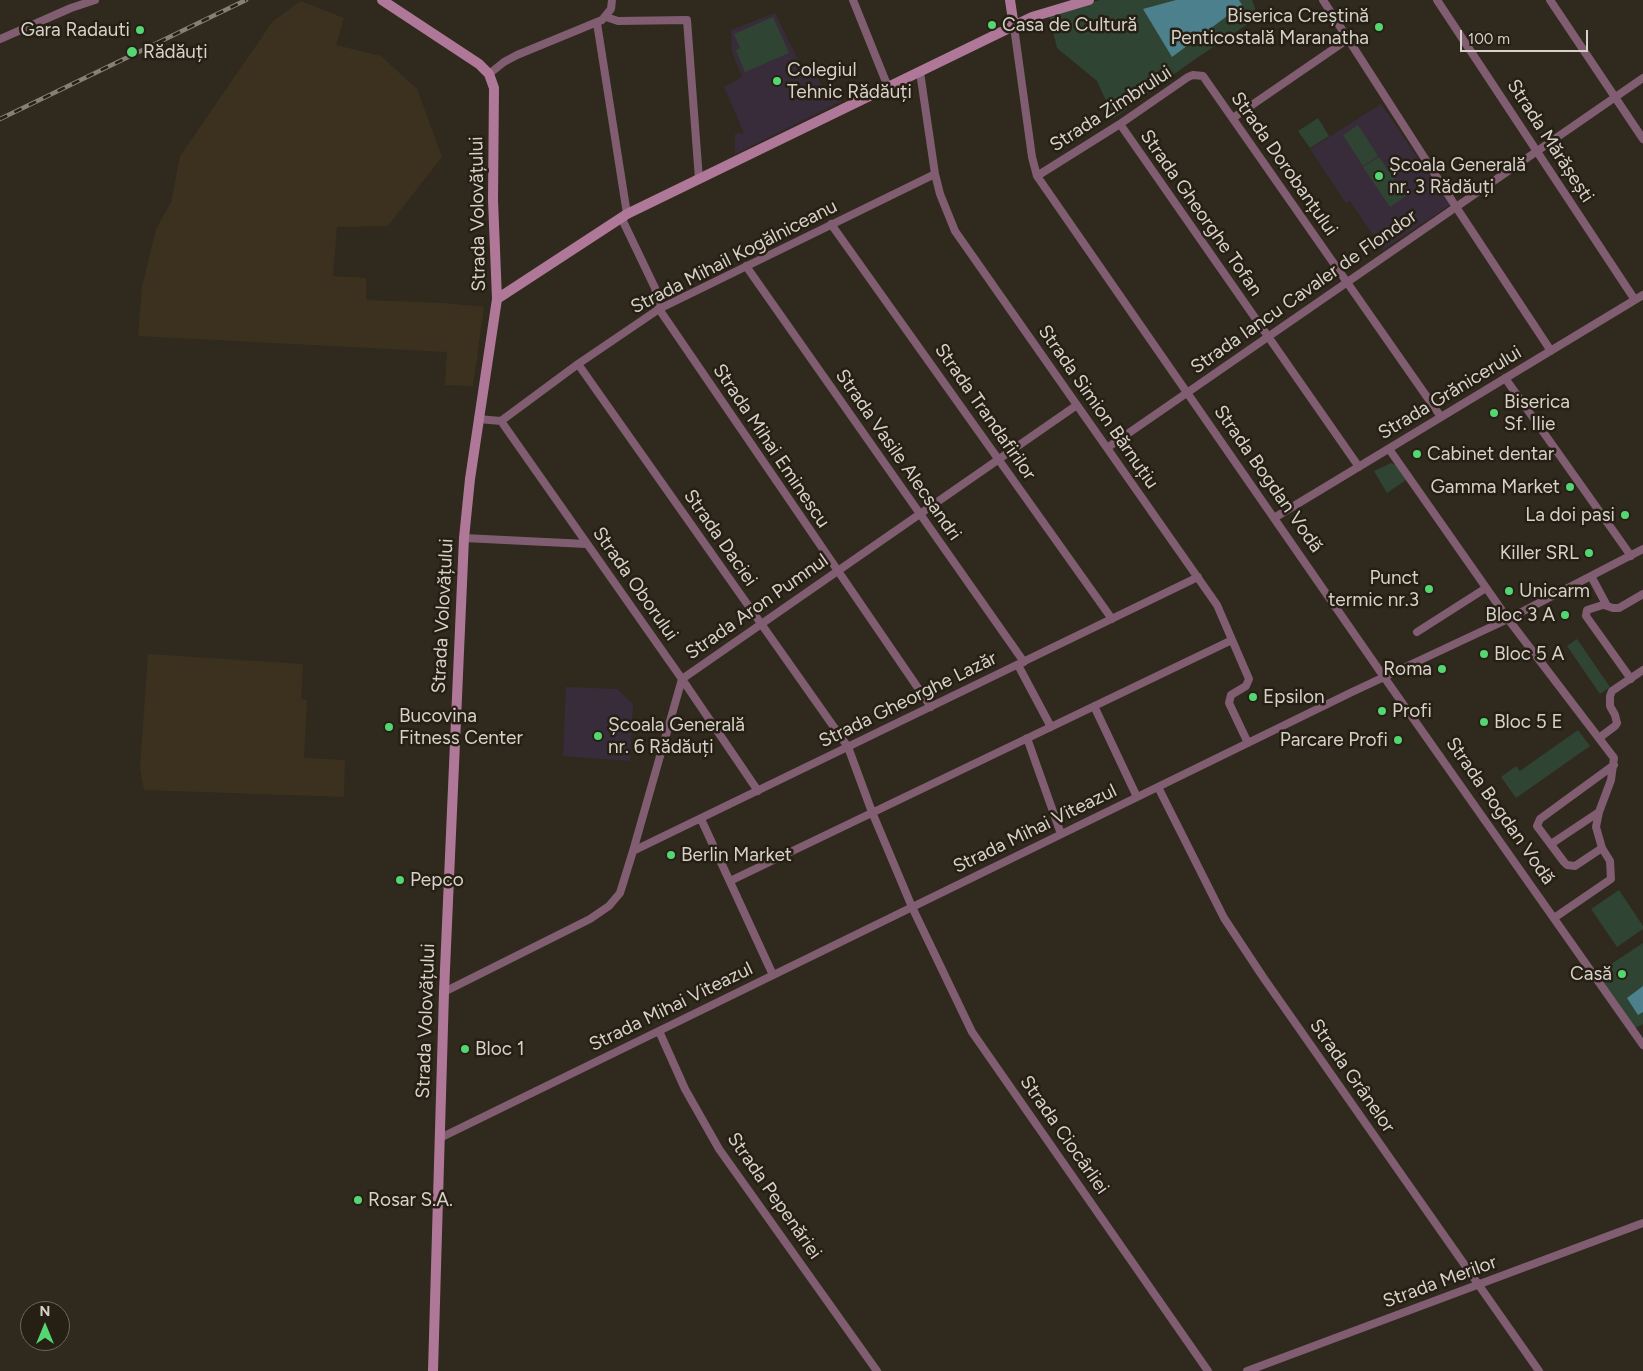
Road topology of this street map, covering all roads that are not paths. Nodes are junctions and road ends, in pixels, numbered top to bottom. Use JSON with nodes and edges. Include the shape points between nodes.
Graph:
{"nodes":[{"id":1,"x":95,"y":0,"type":"edge"},
{"id":2,"x":612,"y":0,"type":"edge"},
{"id":3,"x":853,"y":0,"type":"edge"},
{"id":4,"x":1010,"y":0,"type":"edge"},
{"id":5,"x":1088,"y":0,"type":"edge"},
{"id":6,"x":1323,"y":0,"type":"edge"},
{"id":7,"x":1437,"y":0,"type":"edge"},
{"id":8,"x":1550,"y":0,"type":"edge"},
{"id":9,"x":91,"y":1,"type":"edge"},
{"id":10,"x":388,"y":1,"type":"edge"},
{"id":11,"x":606,"y":17,"type":"junction"},
{"id":12,"x":597,"y":23,"type":"junction"},
{"id":13,"x":1014,"y":27,"type":"junction"},
{"id":14,"x":0,"y":39,"type":"edge"},
{"id":15,"x":1348,"y":39,"type":"junction"},
{"id":16,"x":920,"y":72,"type":"junction"},
{"id":17,"x":489,"y":74,"type":"junction"},
{"id":18,"x":1204,"y":76,"type":"joint"},
{"id":19,"x":1643,"y":78,"type":"edge"},
{"id":20,"x":888,"y":87,"type":"junction"},
{"id":21,"x":1615,"y":98,"type":"junction"},
{"id":22,"x":1233,"y":118,"type":"junction"},
{"id":23,"x":1120,"y":124,"type":"junction"},
{"id":24,"x":1643,"y":139,"type":"edge"},
{"id":25,"x":1537,"y":151,"type":"junction"},
{"id":26,"x":935,"y":174,"type":"junction"},
{"id":27,"x":1037,"y":176,"type":"junction"},
{"id":28,"x":699,"y":179,"type":"junction"},
{"id":29,"x":1456,"y":207,"type":"junction"},
{"id":30,"x":624,"y":216,"type":"junction"},
{"id":31,"x":831,"y":224,"type":"junction"},
{"id":32,"x":746,"y":266,"type":"junction"},
{"id":33,"x":1347,"y":282,"type":"junction"},
{"id":34,"x":1643,"y":295,"type":"edge"},
{"id":35,"x":497,"y":299,"type":"junction"},
{"id":36,"x":1635,"y":300,"type":"junction"},
{"id":37,"x":659,"y":309,"type":"junction"},
{"id":38,"x":1268,"y":337,"type":"junction"},
{"id":39,"x":1551,"y":351,"type":"junction"},
{"id":40,"x":578,"y":364,"type":"junction"},
{"id":41,"x":1506,"y":378,"type":"junction"},
{"id":42,"x":1187,"y":392,"type":"junction"},
{"id":43,"x":1077,"y":405,"type":"junction"},
{"id":44,"x":1442,"y":417,"type":"junction"},
{"id":45,"x":478,"y":419,"type":"junction"},
{"id":46,"x":501,"y":421,"type":"junction"},
{"id":47,"x":1107,"y":448,"type":"junction"},
{"id":48,"x":1389,"y":449,"type":"junction"},
{"id":49,"x":998,"y":460,"type":"junction"},
{"id":50,"x":1359,"y":467,"type":"junction"},
{"id":51,"x":920,"y":514,"type":"junction"},
{"id":52,"x":1274,"y":518,"type":"junction"},
{"id":53,"x":464,"y":538,"type":"junction"},
{"id":54,"x":586,"y":544,"type":"junction"},
{"id":55,"x":1643,"y":549,"type":"edge"},
{"id":56,"x":1631,"y":556,"type":"junction"},
{"id":57,"x":837,"y":572,"type":"junction"},
{"id":58,"x":1590,"y":576,"type":"junction"},
{"id":59,"x":1198,"y":577,"type":"junction"},
{"id":60,"x":1486,"y":588,"type":"junction"},
{"id":61,"x":1643,"y":594,"type":"edge"},
{"id":62,"x":1606,"y":604,"type":"junction"},
{"id":63,"x":1112,"y":619,"type":"junction"},
{"id":64,"x":1508,"y":619,"type":"junction"},
{"id":65,"x":761,"y":624,"type":"junction"},
{"id":66,"x":1417,"y":632,"type":"dead end"},
{"id":67,"x":1232,"y":640,"type":"junction"},
{"id":68,"x":1021,"y":663,"type":"junction"},
{"id":69,"x":1643,"y":670,"type":"edge"},
{"id":70,"x":1384,"y":676,"type":"junction"},
{"id":71,"x":682,"y":679,"type":"junction"},
{"id":72,"x":1631,"y":679,"type":"junction"},
{"id":73,"x":1094,"y":706,"type":"junction"},
{"id":74,"x":931,"y":707,"type":"junction"},
{"id":75,"x":1051,"y":727,"type":"junction"},
{"id":76,"x":1027,"y":738,"type":"junction"},
{"id":77,"x":1599,"y":738,"type":"junction"},
{"id":78,"x":1248,"y":743,"type":"junction"},
{"id":79,"x":848,"y":747,"type":"junction"},
{"id":80,"x":1614,"y":765,"type":"junction"},
{"id":81,"x":1158,"y":787,"type":"junction"},
{"id":82,"x":758,"y":791,"type":"junction"},
{"id":83,"x":1136,"y":798,"type":"junction"},
{"id":84,"x":872,"y":812,"type":"junction"},
{"id":85,"x":1599,"y":812,"type":"junction"},
{"id":86,"x":701,"y":818,"type":"junction"},
{"id":87,"x":1061,"y":834,"type":"junction"},
{"id":88,"x":1552,"y":844,"type":"junction"},
{"id":89,"x":1602,"y":848,"type":"junction"},
{"id":90,"x":633,"y":851,"type":"junction"},
{"id":91,"x":730,"y":881,"type":"junction"},
{"id":92,"x":912,"y":907,"type":"junction"},
{"id":93,"x":1554,"y":918,"type":"junction"},
{"id":94,"x":773,"y":975,"type":"junction"},
{"id":95,"x":444,"y":992,"type":"junction"},
{"id":96,"x":659,"y":1031,"type":"junction"},
{"id":97,"x":1643,"y":1045,"type":"edge"},
{"id":98,"x":440,"y":1138,"type":"junction"},
{"id":99,"x":1643,"y":1223,"type":"edge"},
{"id":100,"x":1479,"y":1285,"type":"junction"},
{"id":101,"x":433,"y":1371,"type":"edge"},
{"id":102,"x":877,"y":1371,"type":"edge"},
{"id":103,"x":1208,"y":1371,"type":"edge"},
{"id":104,"x":1247,"y":1371,"type":"edge"},
{"id":105,"x":1539,"y":1371,"type":"edge"}],
"edges":[{"from":1,"to":9,"type":"street"},
{"from":2,"to":11,"type":"street"},
{"from":3,"to":20,"type":"street"},
{"from":4,"to":13,"type":"main road","name":"Strada Bogdan Vodă"},
{"from":5,"to":13,"type":"main road","via":[[1032,17]]},
{"from":6,"to":15,"type":"street"},
{"from":7,"to":25,"type":"street","name":"Strada Mărășești"},
{"from":8,"to":21,"type":"street"},
{"from":9,"to":14,"type":"street"},
{"from":10,"to":17,"type":"main road"},
{"from":11,"to":12,"type":"street"},
{"from":11,"to":28,"type":"street","via":[[618,20],[687,20]]},
{"from":12,"to":17,"type":"street","via":[[517,55]]},
{"from":12,"to":30,"type":"street","name":"Strada Mihai Eminescu"},
{"from":13,"to":16,"type":"main road"},
{"from":13,"to":27,"type":"street","name":"Strada Bogdan Vodă"},
{"from":15,"to":22,"type":"street"},
{"from":15,"to":29,"type":"street"},
{"from":16,"to":20,"type":"main road"},
{"from":16,"to":26,"type":"street","name":"Strada Simion Bărnuțiu"},
{"from":17,"to":35,"type":"main road","name":"Strada Volovățului","via":[[494,88],[493,200]]},
{"from":18,"to":22,"type":"street","name":"Strada Dorobanțului"},
{"from":18,"to":23,"type":"street","name":"Strada Zimbrului","via":[[1188,77]]},
{"from":19,"to":21,"type":"street","name":"Strada Iancu Cavaler de Flondor"},
{"from":20,"to":28,"type":"main road"},
{"from":21,"to":24,"type":"street"},
{"from":21,"to":25,"type":"street","name":"Strada Iancu Cavaler de Flondor"},
{"from":22,"to":33,"type":"street","name":"Strada Dorobanțului"},
{"from":23,"to":27,"type":"street","name":"Strada Zimbrului"},
{"from":23,"to":38,"type":"street","name":"Strada Gheorghe Tofan"},
{"from":25,"to":29,"type":"street","name":"Strada Iancu Cavaler de Flondor"},
{"from":25,"to":36,"type":"street","name":"Strada Mărășești"},
{"from":26,"to":31,"type":"street","name":"Strada Mihail Kogălniceanu"},
{"from":26,"to":43,"type":"street","name":"Strada Simion Bărnuțiu","via":[[955,231]]},
{"from":27,"to":42,"type":"street","name":"Strada Bogdan Vodă"},
{"from":28,"to":30,"type":"main road"},
{"from":29,"to":33,"type":"street","name":"Strada Iancu Cavaler de Flondor"},
{"from":29,"to":39,"type":"street"},
{"from":30,"to":35,"type":"main road"},
{"from":30,"to":37,"type":"street","name":"Strada Mihai Eminescu","via":[[655,288]]},
{"from":31,"to":32,"type":"street","name":"Strada Mihail Kogălniceanu"},
{"from":31,"to":49,"type":"street","name":"Strada Trandafirilor"},
{"from":32,"to":37,"type":"street","name":"Strada Mihail Kogălniceanu"},
{"from":32,"to":51,"type":"street","name":"Strada Vasile Alecsandri"},
{"from":33,"to":38,"type":"street","name":"Strada Iancu Cavaler de Flondor"},
{"from":33,"to":44,"type":"street","name":"Strada Dorobanțului"},
{"from":34,"to":36,"type":"street","name":"Strada Grănicerului"},
{"from":35,"to":45,"type":"main road","name":"Strada Volovățului"},
{"from":36,"to":39,"type":"street","name":"Strada Grănicerului"},
{"from":37,"to":40,"type":"street","name":"Strada Mihail Kogălniceanu"},
{"from":37,"to":57,"type":"street","name":"Strada Mihai Eminescu"},
{"from":38,"to":42,"type":"street","name":"Strada Iancu Cavaler de Flondor"},
{"from":38,"to":50,"type":"street","name":"Strada Gheorghe Tofan"},
{"from":39,"to":41,"type":"street","name":"Strada Grănicerului"},
{"from":40,"to":46,"type":"street","name":"Strada Mihail Kogălniceanu"},
{"from":40,"to":65,"type":"street","name":"Strada Daciei"},
{"from":41,"to":44,"type":"street","name":"Strada Grănicerului"},
{"from":41,"to":56,"type":"street"},
{"from":42,"to":47,"type":"street","name":"Strada Iancu Cavaler de Flondor"},
{"from":42,"to":52,"type":"street","name":"Strada Bogdan Vodă"},
{"from":43,"to":47,"type":"street","name":"Strada Simion Bărnuțiu"},
{"from":43,"to":49,"type":"street","name":"Strada Aron Pumnul"},
{"from":44,"to":48,"type":"street","name":"Strada Grănicerului"},
{"from":45,"to":46,"type":"street"},
{"from":45,"to":53,"type":"main road","name":"Strada Volovățului"},
{"from":46,"to":54,"type":"street","name":"Strada Oborului"},
{"from":47,"to":59,"type":"street","name":"Strada Simion Bărnuțiu"},
{"from":48,"to":50,"type":"street","name":"Strada Grănicerului"},
{"from":48,"to":60,"type":"street"},
{"from":49,"to":51,"type":"street","name":"Strada Aron Pumnul"},
{"from":49,"to":63,"type":"street","name":"Strada Trandafirilor"},
{"from":50,"to":52,"type":"street","name":"Strada Grănicerului"},
{"from":51,"to":57,"type":"street","name":"Strada Aron Pumnul"},
{"from":51,"to":68,"type":"street","name":"Strada Vasile Alecsandri"},
{"from":52,"to":70,"type":"street","name":"Strada Bogdan Vodă"},
{"from":53,"to":54,"type":"street"},
{"from":53,"to":95,"type":"main road","name":"Strada Volovățului"},
{"from":54,"to":71,"type":"street","name":"Strada Oborului"},
{"from":55,"to":56,"type":"street","name":"Strada Mihai Viteazul"},
{"from":56,"to":58,"type":"street","name":"Strada Mihai Viteazul"},
{"from":57,"to":65,"type":"street","name":"Strada Aron Pumnul"},
{"from":57,"to":74,"type":"street","name":"Strada Mihai Eminescu"},
{"from":58,"to":62,"type":"street"},
{"from":58,"to":64,"type":"street","name":"Strada Mihai Viteazul"},
{"from":59,"to":63,"type":"street","name":"Strada Gheorghe Lazăr"},
{"from":59,"to":67,"type":"street","name":"Strada Simion Bărnuțiu","via":[[1217,604]]},
{"from":60,"to":64,"type":"street"},
{"from":60,"to":66,"type":"street"},
{"from":61,"to":62,"type":"street","via":[[1620,608]]},
{"from":62,"to":72,"type":"street","via":[[1587,610],[1586,616]]},
{"from":63,"to":68,"type":"street","name":"Strada Gheorghe Lazăr"},
{"from":64,"to":70,"type":"street","name":"Strada Mihai Viteazul"},
{"from":64,"to":77,"type":"street"},
{"from":65,"to":71,"type":"street","name":"Strada Aron Pumnul"},
{"from":65,"to":79,"type":"street","name":"Strada Daciei"},
{"from":67,"to":73,"type":"street"},
{"from":67,"to":78,"type":"street","name":"Strada Simion Bărnuțiu","via":[[1249,678],[1246,686],[1230,695],[1229,703]]},
{"from":68,"to":74,"type":"street","name":"Strada Gheorghe Lazăr"},
{"from":68,"to":75,"type":"street","name":"Strada Vasile Alecsandri"},
{"from":69,"to":72,"type":"street"},
{"from":70,"to":78,"type":"street","name":"Strada Mihai Viteazul"},
{"from":70,"to":93,"type":"street","name":"Strada Bogdan Vodă"},
{"from":71,"to":82,"type":"street","name":"Strada Oborului"},
{"from":71,"to":90,"type":"street","name":"Strada Aron Pumnul"},
{"from":72,"to":77,"type":"street","via":[[1612,691],[1610,706],[1617,723]]},
{"from":73,"to":75,"type":"street"},
{"from":73,"to":83,"type":"street"},
{"from":74,"to":79,"type":"street","name":"Strada Gheorghe Lazăr"},
{"from":75,"to":76,"type":"street"},
{"from":76,"to":84,"type":"street"},
{"from":76,"to":87,"type":"street"},
{"from":77,"to":80,"type":"street","via":[[1614,758]]},
{"from":78,"to":81,"type":"street","name":"Strada Mihai Viteazul"},
{"from":79,"to":82,"type":"street","name":"Strada Gheorghe Lazăr"},
{"from":79,"to":84,"type":"street","name":"Strada Daciei"},
{"from":80,"to":85,"type":"street"},
{"from":80,"to":88,"type":"street","via":[[1540,819],[1538,829]]},
{"from":81,"to":83,"type":"street","name":"Strada Mihai Viteazul"},
{"from":81,"to":100,"type":"street","name":"Strada Grânelor","via":[[1224,918]]},
{"from":82,"to":86,"type":"street","name":"Strada Gheorghe Lazăr"},
{"from":83,"to":87,"type":"street","name":"Strada Mihai Viteazul"},
{"from":84,"to":91,"type":"street"},
{"from":84,"to":92,"type":"street","name":"Strada Ciocârliei"},
{"from":85,"to":88,"type":"street"},
{"from":85,"to":89,"type":"street","via":[[1596,826]]},
{"from":86,"to":90,"type":"street","name":"Strada Gheorghe Lazăr"},
{"from":86,"to":91,"type":"street"},
{"from":87,"to":92,"type":"street","name":"Strada Mihai Viteazul"},
{"from":88,"to":89,"type":"street","via":[[1564,862],[1575,866]]},
{"from":89,"to":93,"type":"street","via":[[1610,861],[1611,879]]},
{"from":90,"to":95,"type":"street","name":"Strada Aron Pumnul","via":[[620,893],[609,906],[590,919]]},
{"from":91,"to":94,"type":"street"},
{"from":92,"to":94,"type":"street","name":"Strada Mihai Viteazul"},
{"from":92,"to":103,"type":"street","name":"Strada Ciocârliei","via":[[972,1032]]},
{"from":93,"to":97,"type":"street","name":"Strada Bogdan Vodă"},
{"from":94,"to":96,"type":"street","name":"Strada Mihai Viteazul"},
{"from":95,"to":98,"type":"main road","name":"Strada Volovățului"},
{"from":96,"to":98,"type":"street","name":"Strada Mihai Viteazul"},
{"from":96,"to":102,"type":"street","name":"Strada Pepenăriei","via":[[685,1089],[719,1149]]},
{"from":98,"to":101,"type":"main road","name":"Strada Volovățului"},
{"from":99,"to":100,"type":"street","name":"Strada Merilor"},
{"from":100,"to":104,"type":"street","name":"Strada Merilor"},
{"from":100,"to":105,"type":"street","name":"Strada Grânelor"}]}
